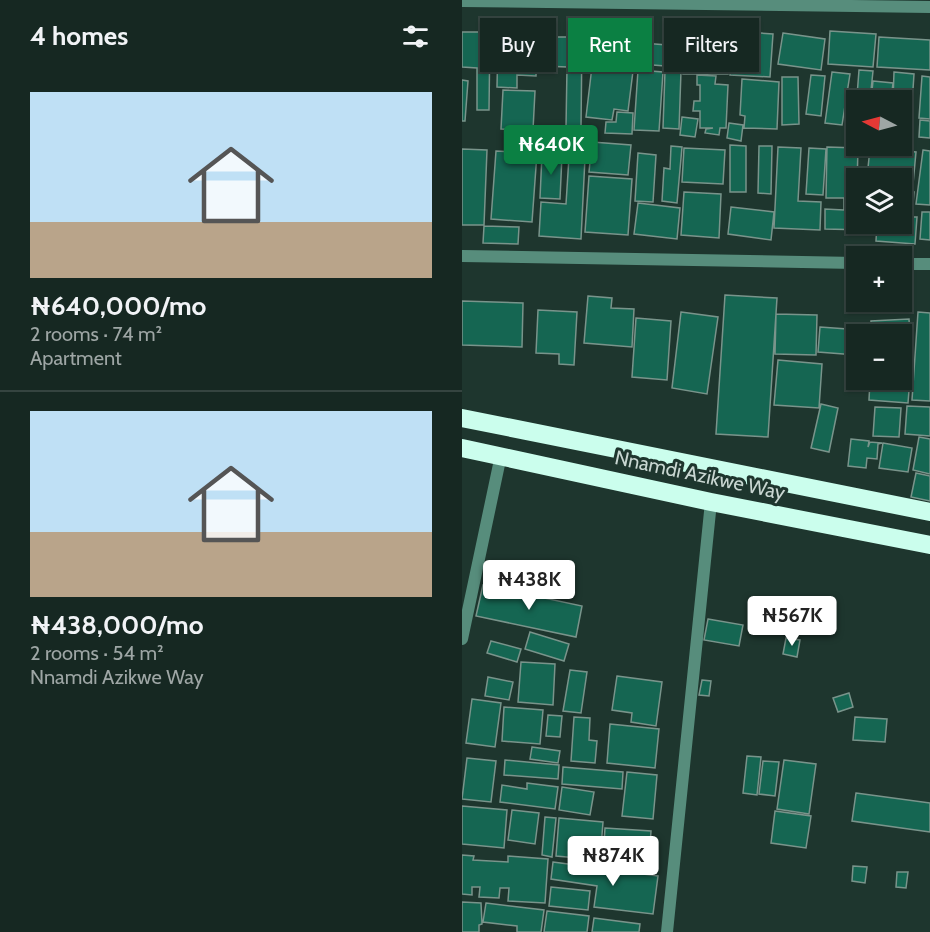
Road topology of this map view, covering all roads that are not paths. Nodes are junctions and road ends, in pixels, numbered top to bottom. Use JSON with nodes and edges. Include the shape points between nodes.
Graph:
{"nodes":[{"id":1,"x":462,"y":2,"type":"edge"},
{"id":2,"x":930,"y":7,"type":"edge"},
{"id":3,"x":462,"y":256,"type":"edge"},
{"id":4,"x":846,"y":263,"type":"edge"},
{"id":5,"x":912,"y":264,"type":"edge"},
{"id":6,"x":930,"y":264,"type":"edge"},
{"id":7,"x":462,"y":418,"type":"edge"},
{"id":8,"x":462,"y":448,"type":"edge"},
{"id":9,"x":501,"y":455,"type":"junction"},
{"id":10,"x":711,"y":502,"type":"junction"},
{"id":11,"x":930,"y":512,"type":"edge"},
{"id":12,"x":930,"y":545,"type":"edge"},
{"id":13,"x":462,"y":639,"type":"edge"},
{"id":14,"x":667,"y":932,"type":"edge"}],
"edges":[{"from":1,"to":2,"type":"street"},
{"from":3,"to":4,"type":"street"},
{"from":5,"to":6,"type":"street"},
{"from":7,"to":11,"type":"highway","name":"Nnamdi Azikwe Way"},
{"from":8,"to":9,"type":"highway","name":"Nnamdi Azikwe Way"},
{"from":9,"to":10,"type":"highway","name":"Nnamdi Azikwe Way"},
{"from":9,"to":13,"type":"street"},
{"from":10,"to":12,"type":"highway","name":"Nnamdi Azikwe Way"},
{"from":10,"to":14,"type":"street"}]}
